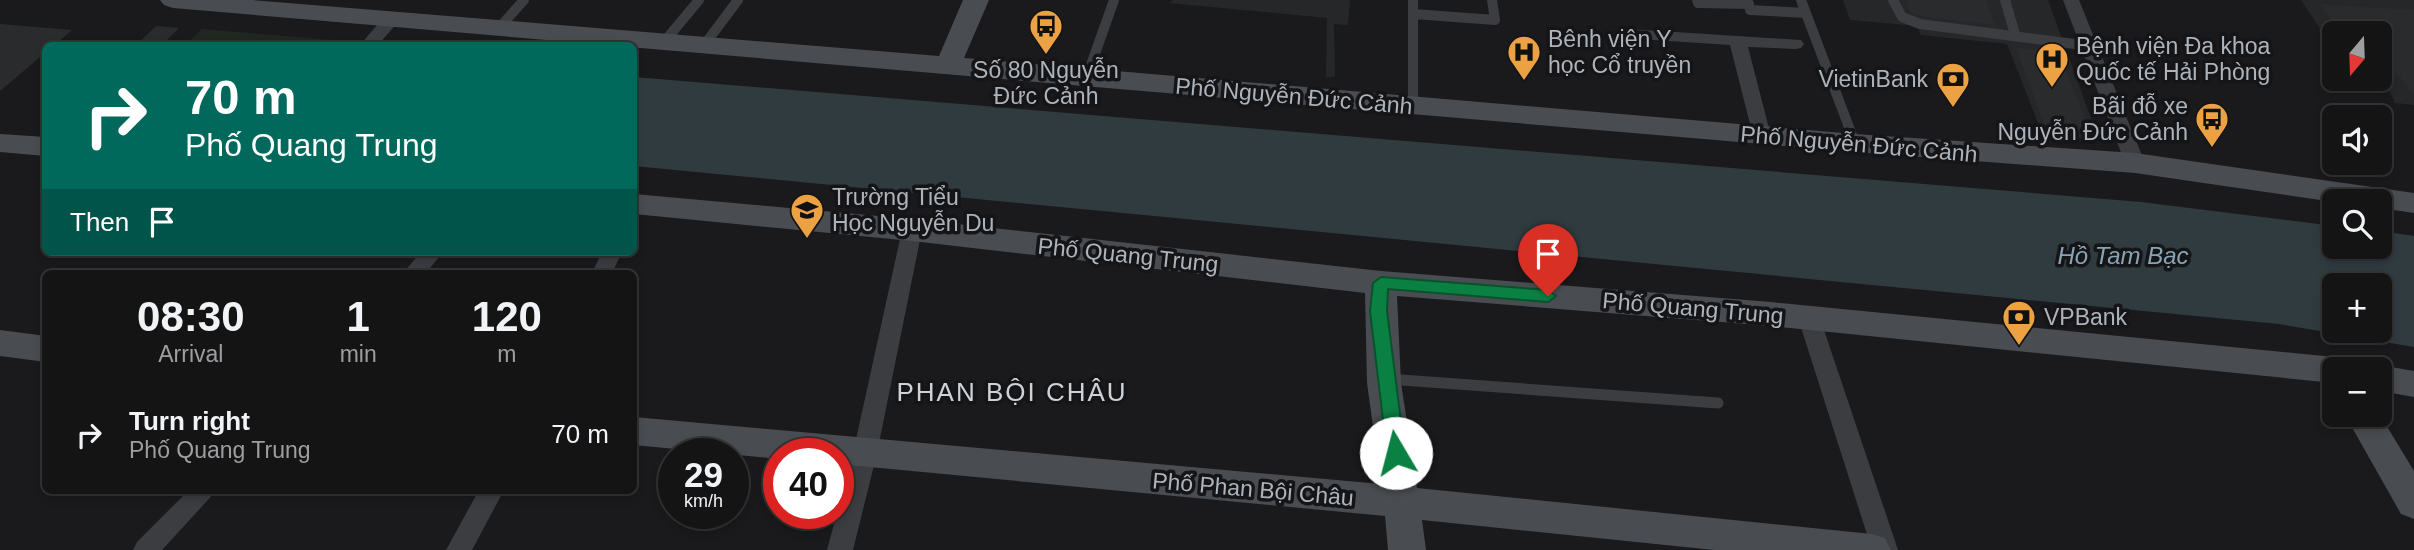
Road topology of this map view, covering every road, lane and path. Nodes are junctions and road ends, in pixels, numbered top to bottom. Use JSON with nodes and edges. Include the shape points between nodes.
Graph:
{"nodes":[{"id":1,"x":173,"y":0,"type":"edge"},
{"id":2,"x":524,"y":0,"type":"edge"},
{"id":3,"x":699,"y":0,"type":"edge"},
{"id":4,"x":738,"y":0,"type":"edge"},
{"id":5,"x":976,"y":0,"type":"edge"},
{"id":6,"x":1114,"y":0,"type":"edge"},
{"id":7,"x":1413,"y":0,"type":"edge"},
{"id":8,"x":1492,"y":0,"type":"edge"},
{"id":9,"x":1697,"y":0,"type":"edge"},
{"id":10,"x":1801,"y":0,"type":"edge"},
{"id":11,"x":1893,"y":0,"type":"edge"},
{"id":12,"x":2005,"y":0,"type":"edge"},
{"id":13,"x":2071,"y":0,"type":"edge"},
{"id":14,"x":226,"y":2,"type":"edge"},
{"id":15,"x":1806,"y":13,"type":"junction"},
{"id":16,"x":1413,"y":14,"type":"junction"},
{"id":17,"x":390,"y":21,"type":"junction"},
{"id":18,"x":498,"y":29,"type":"junction"},
{"id":19,"x":1629,"y":34,"type":"dead end"},
{"id":20,"x":2015,"y":34,"type":"junction"},
{"id":21,"x":1738,"y":41,"type":"junction"},
{"id":22,"x":371,"y":42,"type":"edge"},
{"id":23,"x":664,"y":42,"type":"junction"},
{"id":24,"x":705,"y":44,"type":"junction"},
{"id":25,"x":1795,"y":44,"type":"dead end"},
{"id":26,"x":2090,"y":46,"type":"junction"},
{"id":27,"x":947,"y":67,"type":"junction"},
{"id":28,"x":1086,"y":79,"type":"junction"},
{"id":29,"x":1413,"y":107,"type":"junction"},
{"id":30,"x":1762,"y":136,"type":"junction"},
{"id":31,"x":1,"y":144,"type":"edge"},
{"id":32,"x":1855,"y":144,"type":"junction"},
{"id":33,"x":42,"y":147,"type":"edge"},
{"id":34,"x":2135,"y":163,"type":"junction"},
{"id":35,"x":2414,"y":203,"type":"edge"},
{"id":36,"x":637,"y":206,"type":"edge"},
{"id":37,"x":912,"y":230,"type":"junction"},
{"id":38,"x":429,"y":256,"type":"edge"},
{"id":39,"x":417,"y":270,"type":"edge"},
{"id":40,"x":1381,"y":283,"type":"junction"},
{"id":41,"x":1809,"y":318,"type":"junction"},
{"id":42,"x":0,"y":343,"type":"edge"},
{"id":43,"x":42,"y":348,"type":"edge"},
{"id":44,"x":2322,"y":369,"type":"edge"},
{"id":45,"x":1385,"y":379,"type":"junction"},
{"id":46,"x":2392,"y":380,"type":"edge"},
{"id":47,"x":2414,"y":384,"type":"edge"},
{"id":48,"x":1718,"y":402,"type":"dead end"},
{"id":49,"x":2369,"y":427,"type":"edge"},
{"id":50,"x":637,"y":431,"type":"edge"},
{"id":51,"x":865,"y":453,"type":"junction"},
{"id":52,"x":201,"y":494,"type":"edge"},
{"id":53,"x":490,"y":494,"type":"edge"},
{"id":54,"x":1403,"y":502,"type":"junction"},
{"id":55,"x":2414,"y":503,"type":"edge"},
{"id":56,"x":146,"y":550,"type":"edge"},
{"id":57,"x":459,"y":550,"type":"edge"},
{"id":58,"x":840,"y":550,"type":"edge"},
{"id":59,"x":1407,"y":550,"type":"edge"},
{"id":60,"x":1872,"y":550,"type":"edge"},
{"id":61,"x":1885,"y":550,"type":"edge"}],
"edges":[{"from":1,"to":14,"type":"main road","name":"Phố Nguyễn Đức Cảnh"},
{"from":2,"to":18,"type":"lane"},
{"from":3,"to":23,"type":"lane"},
{"from":4,"to":24,"type":"lane"},
{"from":5,"to":27,"type":"main road"},
{"from":6,"to":28,"type":"lane"},
{"from":7,"to":16,"type":"lane"},
{"from":8,"to":16,"type":"lane","via":[[1495,20]]},
{"from":9,"to":15,"type":"lane","via":[[1698,4],[1749,4],[1750,10]]},
{"from":10,"to":15,"type":"lane"},
{"from":11,"to":20,"type":"lane","via":[[1896,14],[1911,22]]},
{"from":12,"to":20,"type":"lane"},
{"from":13,"to":26,"type":"street"},
{"from":14,"to":17,"type":"main road","name":"Phố Nguyễn Đức Cảnh"},
{"from":15,"to":32,"type":"lane"},
{"from":16,"to":29,"type":"lane"},
{"from":17,"to":18,"type":"main road","name":"Phố Nguyễn Đức Cảnh"},
{"from":17,"to":22,"type":"street"},
{"from":18,"to":23,"type":"main road","name":"Phố Nguyễn Đức Cảnh"},
{"from":19,"to":21,"type":"street"},
{"from":20,"to":26,"type":"lane"},
{"from":21,"to":25,"type":"street"},
{"from":21,"to":30,"type":"street"},
{"from":23,"to":24,"type":"main road","name":"Phố Nguyễn Đức Cảnh"},
{"from":24,"to":27,"type":"main road","name":"Phố Nguyễn Đức Cảnh"},
{"from":26,"to":34,"type":"street"},
{"from":27,"to":28,"type":"main road","name":"Phố Nguyễn Đức Cảnh"},
{"from":28,"to":29,"type":"main road","name":"Phố Nguyễn Đức Cảnh"},
{"from":29,"to":30,"type":"main road","name":"Phố Nguyễn Đức Cảnh"},
{"from":30,"to":32,"type":"main road","name":"Phố Nguyễn Đức Cảnh"},
{"from":31,"to":33,"type":"main road"},
{"from":32,"to":34,"type":"main road","name":"Phố Nguyễn Đức Cảnh"},
{"from":34,"to":35,"type":"main road","name":"Phố Nguyễn Đức Cảnh"},
{"from":36,"to":37,"type":"main road","name":"Phố Quang Trung"},
{"from":37,"to":40,"type":"main road","name":"Phố Quang Trung"},
{"from":37,"to":51,"type":"street"},
{"from":38,"to":39,"type":"street"},
{"from":40,"to":41,"type":"main road","name":"Phố Quang Trung"},
{"from":40,"to":45,"type":"main road","via":[[1378,311]]},
{"from":41,"to":44,"type":"main road","name":"Phố Quang Trung"},
{"from":41,"to":61,"type":"street"},
{"from":42,"to":43,"type":"main road"},
{"from":45,"to":48,"type":"lane"},
{"from":45,"to":54,"type":"main road"},
{"from":46,"to":47,"type":"main road"},
{"from":49,"to":55,"type":"main road"},
{"from":50,"to":51,"type":"main road","name":"Phố Phan Bội Châu"},
{"from":51,"to":54,"type":"main road","name":"Phố Phan Bội Châu"},
{"from":51,"to":58,"type":"street"},
{"from":52,"to":56,"type":"street"},
{"from":53,"to":57,"type":"street"},
{"from":54,"to":59,"type":"main road"},
{"from":54,"to":60,"type":"main road","name":"Phố Phan Bội Châu"}]}
